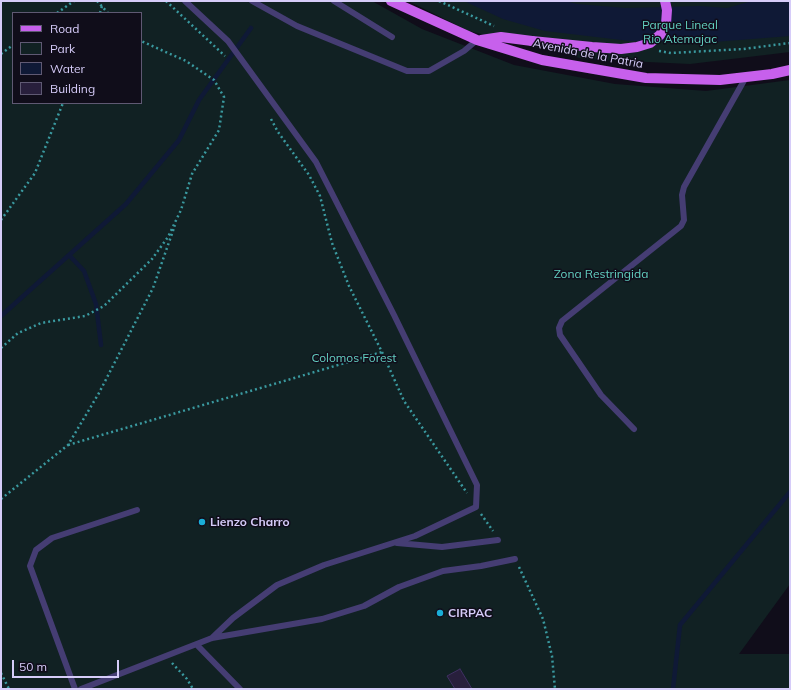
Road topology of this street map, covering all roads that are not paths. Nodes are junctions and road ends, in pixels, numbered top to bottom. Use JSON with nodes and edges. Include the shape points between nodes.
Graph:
{"nodes":[{"id":1,"x":185,"y":1,"type":"edge"},
{"id":2,"x":252,"y":1,"type":"edge"},
{"id":3,"x":334,"y":1,"type":"edge"},
{"id":4,"x":391,"y":1,"type":"edge"},
{"id":5,"x":665,"y":1,"type":"edge"},
{"id":6,"x":392,"y":37,"type":"dead end"},
{"id":7,"x":477,"y":40,"type":"junction"},
{"id":8,"x":790,"y":70,"type":"edge"},
{"id":9,"x":746,"y":77,"type":"junction"},
{"id":10,"x":634,"y":429,"type":"dead end"},
{"id":11,"x":137,"y":510,"type":"dead end"},
{"id":12,"x":498,"y":540,"type":"road end"},
{"id":13,"x":394,"y":542,"type":"junction"},
{"id":14,"x":515,"y":559,"type":"road end"},
{"id":15,"x":212,"y":638,"type":"junction"},
{"id":16,"x":196,"y":645,"type":"junction"},
{"id":17,"x":74,"y":689,"type":"edge"},
{"id":18,"x":82,"y":689,"type":"edge"},
{"id":19,"x":240,"y":689,"type":"edge"}],
"edges":[{"from":1,"to":13,"type":"lane","via":[[228,41],[316,162],[477,486],[476,507],[415,536]]},
{"from":2,"to":7,"type":"lane","via":[[296,26],[407,71],[429,71],[464,51]]},
{"from":3,"to":6,"type":"lane"},
{"from":4,"to":7,"type":"main road","name":"Avenida de la Patria"},
{"from":5,"to":7,"type":"main road","bridge":true,"via":[[666,24],[660,35],[650,43],[638,47],[614,48],[501,38]]},
{"from":7,"to":9,"type":"main road","name":"Avenida de la Patria","via":[[542,60],[646,78],[720,80]]},
{"from":8,"to":9,"type":"main road","name":"Avenida de la Patria"},
{"from":9,"to":10,"type":"lane","via":[[684,187],[684,220],[680,226],[562,321],[559,328],[560,335],[601,395]]},
{"from":11,"to":17,"type":"lane","via":[[52,538],[36,550],[30,566]]},
{"from":12,"to":13,"type":"lane","via":[[442,547]]},
{"from":13,"to":15,"type":"lane","via":[[324,565],[277,585],[233,618]]},
{"from":14,"to":15,"type":"lane","via":[[443,571],[399,587],[364,606],[322,619]]},
{"from":15,"to":16,"type":"lane"},
{"from":16,"to":18,"type":"lane"},
{"from":16,"to":19,"type":"lane"}]}
